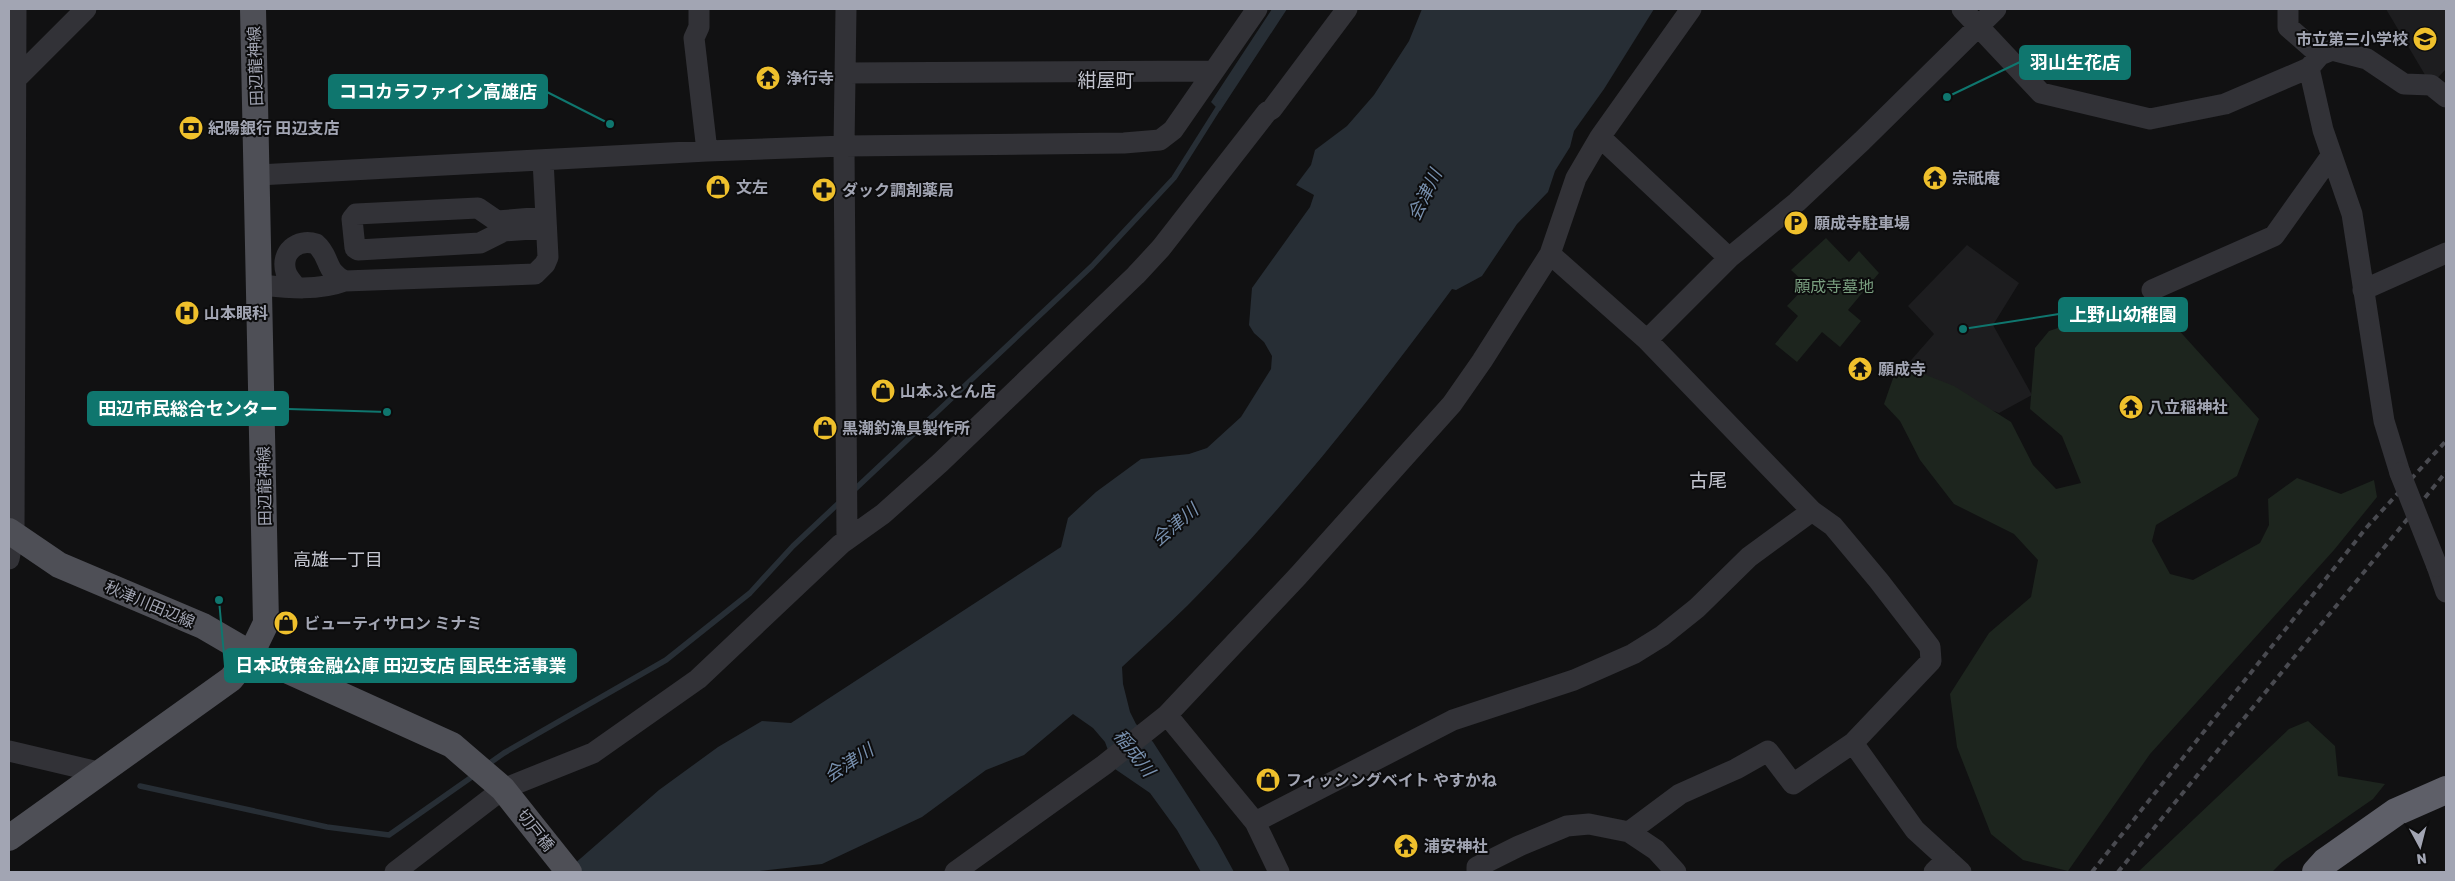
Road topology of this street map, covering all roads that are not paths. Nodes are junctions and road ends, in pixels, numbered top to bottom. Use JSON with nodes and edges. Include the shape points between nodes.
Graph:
{"nodes":[{"id":1,"x":16,"y":9,"type":"edge"},
{"id":2,"x":86,"y":9,"type":"edge"},
{"id":3,"x":254,"y":9,"type":"edge"},
{"id":4,"x":699,"y":9,"type":"edge"},
{"id":5,"x":846,"y":9,"type":"edge"},
{"id":6,"x":1257,"y":9,"type":"edge"},
{"id":7,"x":1347,"y":9,"type":"edge"},
{"id":8,"x":1691,"y":9,"type":"edge"},
{"id":9,"x":1962,"y":9,"type":"edge"},
{"id":10,"x":1996,"y":9,"type":"edge"},
{"id":11,"x":2288,"y":9,"type":"edge"},
{"id":12,"x":1980,"y":26,"type":"junction"},
{"id":13,"x":2314,"y":61,"type":"junction"},
{"id":14,"x":1213,"y":71,"type":"junction"},
{"id":15,"x":846,"y":73,"type":"junction"},
{"id":16,"x":16,"y":79,"type":"junction"},
{"id":17,"x":2441,"y":85,"type":"edge"},
{"id":18,"x":1600,"y":137,"type":"junction"},
{"id":19,"x":844,"y":146,"type":"junction"},
{"id":20,"x":707,"y":151,"type":"junction"},
{"id":21,"x":2331,"y":156,"type":"junction"},
{"id":22,"x":543,"y":160,"type":"junction"},
{"id":23,"x":258,"y":175,"type":"junction"},
{"id":24,"x":545,"y":223,"type":"junction"},
{"id":25,"x":2446,"y":253,"type":"edge"},
{"id":26,"x":1550,"y":254,"type":"junction"},
{"id":27,"x":1729,"y":258,"type":"junction"},
{"id":28,"x":345,"y":281,"type":"junction"},
{"id":29,"x":260,"y":285,"type":"junction"},
{"id":30,"x":297,"y":288,"type":"junction"},
{"id":31,"x":2152,"y":290,"type":"dead end"},
{"id":32,"x":2363,"y":290,"type":"junction"},
{"id":33,"x":1647,"y":340,"type":"junction"},
{"id":34,"x":1812,"y":511,"type":"junction"},
{"id":35,"x":10,"y":530,"type":"edge"},
{"id":36,"x":847,"y":540,"type":"junction"},
{"id":37,"x":9,"y":559,"type":"edge"},
{"id":38,"x":2446,"y":592,"type":"edge"},
{"id":39,"x":251,"y":654,"type":"junction"},
{"id":40,"x":1167,"y":714,"type":"junction"},
{"id":41,"x":1853,"y":743,"type":"junction"},
{"id":42,"x":9,"y":751,"type":"edge"},
{"id":43,"x":98,"y":772,"type":"junction"},
{"id":44,"x":503,"y":788,"type":"junction"},
{"id":45,"x":2446,"y":790,"type":"edge"},
{"id":46,"x":1254,"y":822,"type":"junction"},
{"id":47,"x":1629,"y":832,"type":"junction"},
{"id":48,"x":9,"y":838,"type":"edge"},
{"id":49,"x":1947,"y":868,"type":"edge"},
{"id":50,"x":395,"y":872,"type":"edge"},
{"id":51,"x":569,"y":872,"type":"edge"},
{"id":52,"x":955,"y":872,"type":"edge"},
{"id":53,"x":1279,"y":872,"type":"edge"},
{"id":54,"x":1477,"y":872,"type":"edge"},
{"id":55,"x":1676,"y":872,"type":"edge"},
{"id":56,"x":2316,"y":872,"type":"edge"}],
"edges":[{"from":1,"to":16,"type":"street"},
{"from":2,"to":16,"type":"street"},
{"from":3,"to":23,"type":"main road","name":"田辺龍神線"},
{"from":4,"to":20,"type":"street","via":[[699,27],[694,38]]},
{"from":5,"to":15,"type":"street"},
{"from":6,"to":14,"type":"street"},
{"from":7,"to":36,"type":"street","via":[[1272,110],[1267,112],[1136,276],[940,463],[883,514]]},
{"from":8,"to":18,"type":"street"},
{"from":9,"to":12,"type":"street"},
{"from":10,"to":12,"type":"street"},
{"from":11,"to":13,"type":"street","via":[[2288,27]]},
{"from":12,"to":13,"type":"street","via":[[2041,93],[2150,118],[2225,104]]},
{"from":12,"to":27,"type":"street","via":[[1797,202]]},
{"from":13,"to":17,"type":"street","via":[[2332,50],[2367,60],[2404,84]]},
{"from":13,"to":21,"type":"street"},
{"from":14,"to":15,"type":"street"},
{"from":14,"to":19,"type":"street","via":[[1174,130],[1160,140]]},
{"from":15,"to":19,"type":"street"},
{"from":16,"to":35,"type":"street"},
{"from":18,"to":26,"type":"street","via":[[1576,178]]},
{"from":18,"to":27,"type":"street"},
{"from":19,"to":20,"type":"street"},
{"from":19,"to":36,"type":"street"},
{"from":20,"to":22,"type":"street"},
{"from":21,"to":31,"type":"street","via":[[2274,236]]},
{"from":21,"to":32,"type":"street","via":[[2352,214]]},
{"from":22,"to":23,"type":"street"},
{"from":22,"to":24,"type":"street"},
{"from":23,"to":29,"type":"main road","name":"田辺龍神線"},
{"from":24,"to":24,"type":"street","via":[[504,231],[480,242],[358,250],[355,248],[352,219],[356,214],[478,208],[497,221]]},
{"from":24,"to":28,"type":"street","via":[[548,257],[535,274]]},
{"from":25,"to":32,"type":"street"},
{"from":26,"to":33,"type":"street"},
{"from":26,"to":40,"type":"street","via":[[1452,404],[1298,576]]},
{"from":27,"to":33,"type":"street"},
{"from":28,"to":30,"type":"street","via":[[329,287]]},
{"from":28,"to":30,"type":"street","via":[[330,270],[324,253],[316,244],[301,242],[290,250],[284,260],[287,275]]},
{"from":29,"to":30,"type":"street"},
{"from":29,"to":39,"type":"main road","name":"田辺龍神線","via":[[266,623]]},
{"from":32,"to":38,"type":"street","bridge":true,"via":[[2384,421],[2400,473]]},
{"from":33,"to":34,"type":"street"},
{"from":34,"to":41,"type":"street","via":[[1833,526],[1930,647],[1931,662]]},
{"from":34,"to":46,"type":"street","via":[[1749,557],[1697,608],[1662,636],[1633,654],[1574,680],[1453,720]]},
{"from":35,"to":37,"type":"street"},
{"from":35,"to":39,"type":"main road","name":"秋津川田辺線","via":[[60,566],[203,626]]},
{"from":36,"to":44,"type":"street","via":[[698,679],[593,754]]},
{"from":39,"to":43,"type":"main road","name":"田辺龍神線","via":[[231,679]]},
{"from":39,"to":44,"type":"main road","name":"秋津川田辺線","via":[[452,746]]},
{"from":40,"to":46,"type":"street"},
{"from":40,"to":52,"type":"street","via":[[1104,765]]},
{"from":41,"to":47,"type":"street","via":[[1793,784],[1768,751],[1680,794]]},
{"from":41,"to":49,"type":"street","via":[[1915,830]]},
{"from":42,"to":43,"type":"street"},
{"from":43,"to":48,"type":"main road","name":"田辺龍神線"},
{"from":44,"to":50,"type":"street"},
{"from":44,"to":51,"type":"main road","name":"切戸橋"},
{"from":45,"to":56,"type":"highway","via":[[2396,812],[2325,862]]},
{"from":46,"to":53,"type":"street"},
{"from":47,"to":54,"type":"street","via":[[1589,824],[1567,826],[1477,867]]},
{"from":47,"to":55,"type":"street","via":[[1656,850]]}]}
